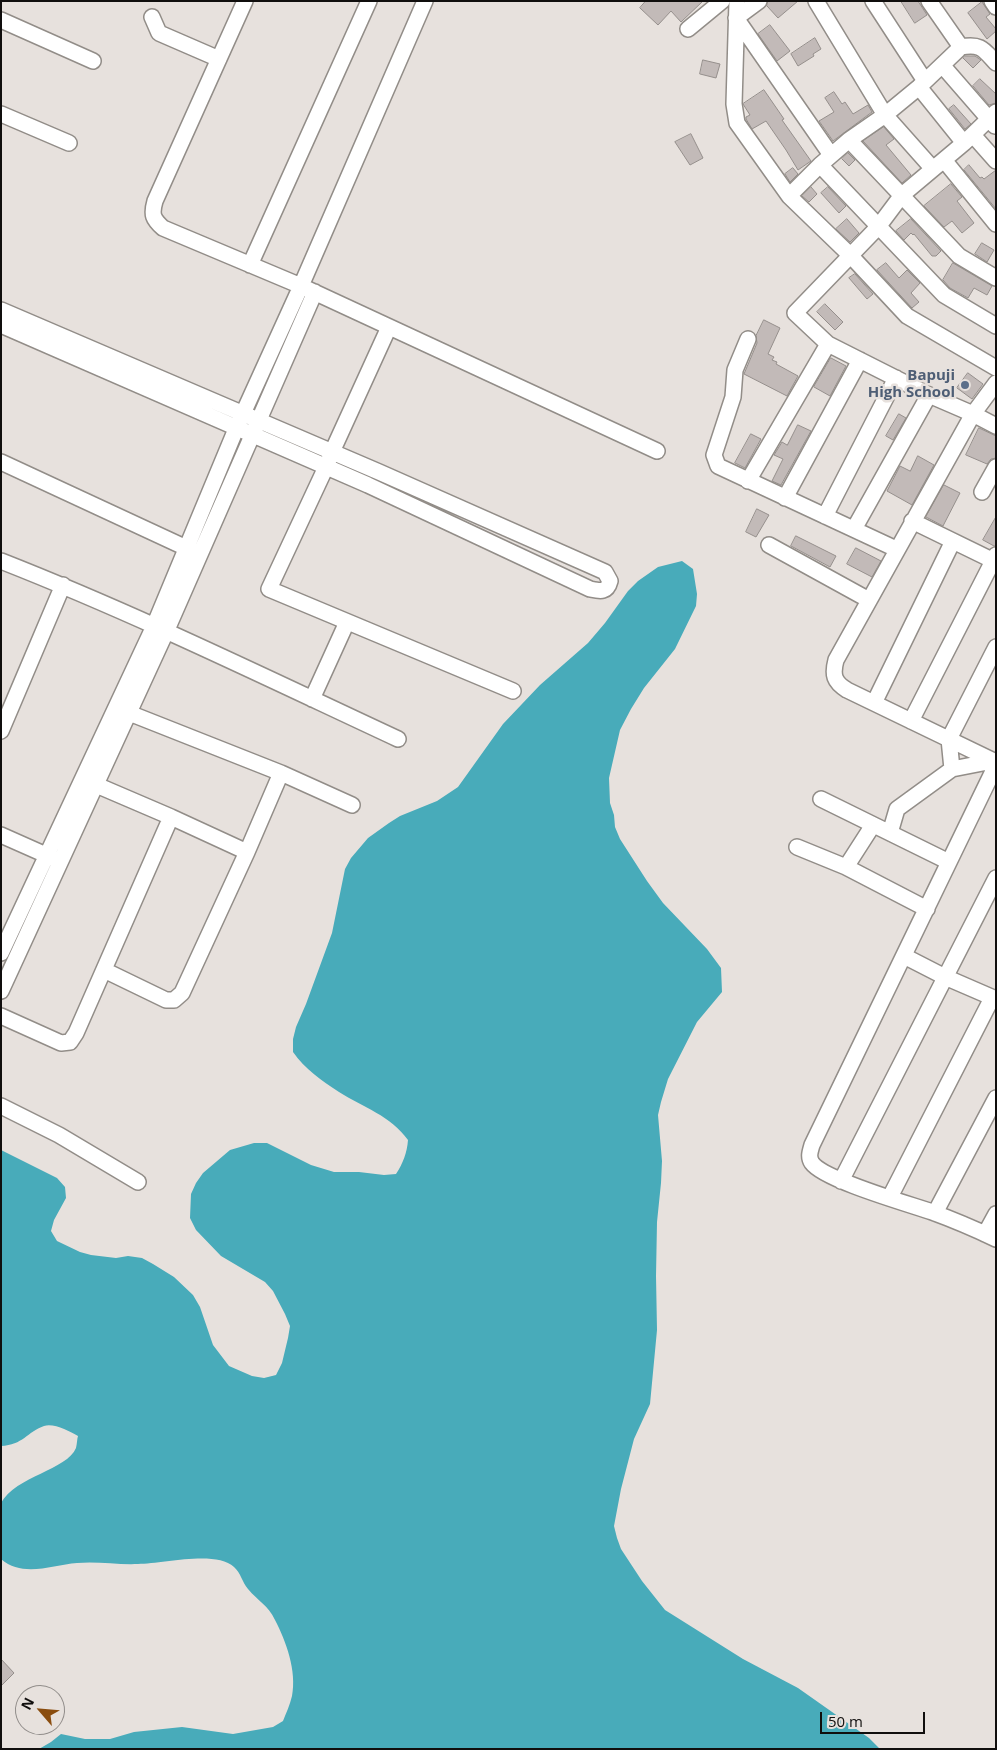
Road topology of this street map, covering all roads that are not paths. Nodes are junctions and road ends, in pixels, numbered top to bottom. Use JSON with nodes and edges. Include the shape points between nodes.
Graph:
{"nodes":[{"id":1,"x":245,"y":1,"type":"edge"},
{"id":2,"x":369,"y":1,"type":"edge"},
{"id":3,"x":425,"y":1,"type":"edge"},
{"id":4,"x":722,"y":1,"type":"edge"},
{"id":5,"x":737,"y":1,"type":"edge"},
{"id":6,"x":759,"y":1,"type":"edge"},
{"id":7,"x":816,"y":1,"type":"edge"},
{"id":8,"x":874,"y":1,"type":"edge"},
{"id":9,"x":929,"y":1,"type":"edge"},
{"id":10,"x":992,"y":1,"type":"edge"},
{"id":11,"x":996,"y":7,"type":"edge"},
{"id":12,"x":152,"y":17,"type":"dead end"},
{"id":13,"x":736,"y":18,"type":"junction"},
{"id":14,"x":1,"y":20,"type":"edge"},
{"id":15,"x":688,"y":29,"type":"dead end"},
{"id":16,"x":962,"y":47,"type":"junction"},
{"id":17,"x":219,"y":59,"type":"junction"},
{"id":18,"x":93,"y":61,"type":"dead end"},
{"id":19,"x":996,"y":64,"type":"edge"},
{"id":20,"x":942,"y":65,"type":"junction"},
{"id":21,"x":922,"y":84,"type":"junction"},
{"id":22,"x":1,"y":114,"type":"edge"},
{"id":23,"x":885,"y":115,"type":"junction"},
{"id":24,"x":993,"y":120,"type":"edge"},
{"id":25,"x":968,"y":139,"type":"junction"},
{"id":26,"x":848,"y":140,"type":"junction"},
{"id":27,"x":69,"y":143,"type":"dead end"},
{"id":28,"x":826,"y":160,"type":"junction"},
{"id":29,"x":996,"y":161,"type":"edge"},
{"id":30,"x":939,"y":165,"type":"junction"},
{"id":31,"x":789,"y":196,"type":"junction"},
{"id":32,"x":902,"y":196,"type":"junction"},
{"id":33,"x":996,"y":224,"type":"edge"},
{"id":34,"x":878,"y":227,"type":"junction"},
{"id":35,"x":850,"y":255,"type":"junction"},
{"id":36,"x":250,"y":265,"type":"junction"},
{"id":37,"x":996,"y":278,"type":"edge"},
{"id":38,"x":308,"y":289,"type":"junction"},
{"id":39,"x":2,"y":318,"type":"edge"},
{"id":40,"x":996,"y":326,"type":"edge"},
{"id":41,"x":389,"y":327,"type":"junction"},
{"id":42,"x":748,"y":339,"type":"dead end"},
{"id":43,"x":828,"y":344,"type":"junction"},
{"id":44,"x":860,"y":360,"type":"junction"},
{"id":45,"x":996,"y":368,"type":"edge"},
{"id":46,"x":896,"y":378,"type":"junction"},
{"id":47,"x":996,"y":383,"type":"edge"},
{"id":48,"x":929,"y":395,"type":"junction"},
{"id":49,"x":243,"y":414,"type":"junction"},
{"id":50,"x":973,"y":414,"type":"junction"},
{"id":51,"x":259,"y":421,"type":"junction"},
{"id":52,"x":996,"y":426,"type":"edge"},
{"id":53,"x":236,"y":429,"type":"junction"},
{"id":54,"x":253,"y":436,"type":"junction"},
{"id":55,"x":657,"y":451,"type":"dead end"},
{"id":56,"x":332,"y":452,"type":"junction"},
{"id":57,"x":1,"y":462,"type":"edge"},
{"id":58,"x":326,"y":467,"type":"junction"},
{"id":59,"x":996,"y":467,"type":"edge"},
{"id":60,"x":748,"y":481,"type":"junction"},
{"id":61,"x":982,"y":492,"type":"dead end"},
{"id":62,"x":785,"y":498,"type":"junction"},
{"id":63,"x":825,"y":516,"type":"junction"},
{"id":64,"x":912,"y":521,"type":"junction"},
{"id":65,"x":854,"y":529,"type":"junction"},
{"id":66,"x":954,"y":541,"type":"junction"},
{"id":67,"x":769,"y":545,"type":"dead end"},
{"id":68,"x":896,"y":549,"type":"junction"},
{"id":69,"x":194,"y":551,"type":"junction"},
{"id":70,"x":995,"y":559,"type":"edge"},
{"id":71,"x":1,"y":561,"type":"edge"},
{"id":72,"x":63,"y":585,"type":"junction"},
{"id":73,"x":869,"y":600,"type":"junction"},
{"id":74,"x":347,"y":622,"type":"junction"},
{"id":75,"x":160,"y":629,"type":"junction"},
{"id":76,"x":996,"y":647,"type":"edge"},
{"id":77,"x":513,"y":691,"type":"dead end"},
{"id":78,"x":312,"y":699,"type":"junction"},
{"id":79,"x":874,"y":702,"type":"junction"},
{"id":80,"x":122,"y":710,"type":"junction"},
{"id":81,"x":912,"y":721,"type":"junction"},
{"id":82,"x":1,"y":732,"type":"edge"},
{"id":83,"x":398,"y":739,"type":"dead end"},
{"id":84,"x":949,"y":739,"type":"junction"},
{"id":85,"x":995,"y":763,"type":"edge"},
{"id":86,"x":952,"y":769,"type":"junction"},
{"id":87,"x":281,"y":772,"type":"junction"},
{"id":88,"x":89,"y":782,"type":"junction"},
{"id":89,"x":821,"y":799,"type":"dead end"},
{"id":90,"x":352,"y":805,"type":"dead end"},
{"id":91,"x":171,"y":817,"type":"junction"},
{"id":92,"x":873,"y":825,"type":"junction"},
{"id":93,"x":890,"y":833,"type":"junction"},
{"id":94,"x":1,"y":835,"type":"edge"},
{"id":95,"x":797,"y":847,"type":"dead end"},
{"id":96,"x":247,"y":852,"type":"junction"},
{"id":97,"x":46,"y":855,"type":"junction"},
{"id":98,"x":60,"y":862,"type":"junction"},
{"id":99,"x":949,"y":862,"type":"junction"},
{"id":100,"x":846,"y":867,"type":"junction"},
{"id":101,"x":996,"y":878,"type":"edge"},
{"id":102,"x":927,"y":909,"type":"junction"},
{"id":103,"x":6,"y":929,"type":"edge"},
{"id":104,"x":27,"y":937,"type":"junction"},
{"id":105,"x":1,"y":952,"type":"edge"},
{"id":106,"x":904,"y":956,"type":"junction"},
{"id":107,"x":104,"y":970,"type":"junction"},
{"id":108,"x":946,"y":977,"type":"junction"},
{"id":109,"x":1,"y":991,"type":"edge"},
{"id":110,"x":994,"y":998,"type":"edge"},
{"id":111,"x":1,"y":1016,"type":"edge"},
{"id":112,"x":996,"y":1098,"type":"edge"},
{"id":113,"x":1,"y":1106,"type":"edge"},
{"id":114,"x":841,"y":1181,"type":"junction"},
{"id":115,"x":138,"y":1182,"type":"dead end"},
{"id":116,"x":890,"y":1198,"type":"junction"},
{"id":117,"x":935,"y":1213,"type":"junction"},
{"id":118,"x":996,"y":1214,"type":"edge"},
{"id":119,"x":991,"y":1236,"type":"edge"}],
"edges":[{"from":1,"to":17,"type":"street"},
{"from":2,"to":36,"type":"street"},
{"from":3,"to":38,"type":"street"},
{"from":4,"to":15,"type":"street"},
{"from":5,"to":13,"type":"street"},
{"from":6,"to":13,"type":"street"},
{"from":7,"to":23,"type":"street"},
{"from":8,"to":21,"type":"street"},
{"from":9,"to":16,"type":"street"},
{"from":10,"to":11,"type":"street"},
{"from":12,"to":17,"type":"street","via":[[159,33]]},
{"from":13,"to":28,"type":"street"},
{"from":13,"to":31,"type":"street","via":[[734,104],[737,124]]},
{"from":14,"to":18,"type":"street"},
{"from":16,"to":19,"type":"street","via":[[983,49]]},
{"from":16,"to":20,"type":"street"},
{"from":17,"to":36,"type":"street","via":[[152,213],[163,228]]},
{"from":20,"to":21,"type":"street"},
{"from":20,"to":24,"type":"street"},
{"from":21,"to":23,"type":"street"},
{"from":21,"to":25,"type":"street"},
{"from":22,"to":27,"type":"street"},
{"from":23,"to":26,"type":"street"},
{"from":23,"to":30,"type":"street"},
{"from":24,"to":25,"type":"street"},
{"from":25,"to":29,"type":"street"},
{"from":25,"to":30,"type":"street"},
{"from":26,"to":28,"type":"street"},
{"from":26,"to":32,"type":"street"},
{"from":28,"to":31,"type":"street"},
{"from":28,"to":34,"type":"street"},
{"from":30,"to":32,"type":"street"},
{"from":30,"to":33,"type":"street"},
{"from":31,"to":35,"type":"street"},
{"from":32,"to":34,"type":"street"},
{"from":32,"to":37,"type":"street","via":[[959,256]]},
{"from":34,"to":35,"type":"street"},
{"from":34,"to":40,"type":"street","via":[[944,296]]},
{"from":35,"to":43,"type":"street","via":[[795,313]]},
{"from":35,"to":45,"type":"street","via":[[907,316]]},
{"from":36,"to":38,"type":"street"},
{"from":38,"to":41,"type":"street"},
{"from":38,"to":49,"type":"street"},
{"from":38,"to":51,"type":"street"},
{"from":39,"to":49,"type":"street"},
{"from":39,"to":53,"type":"street"},
{"from":41,"to":55,"type":"street"},
{"from":41,"to":56,"type":"street"},
{"from":42,"to":60,"type":"street","via":[[735,370],[733,396],[714,455],[718,466]]},
{"from":43,"to":44,"type":"street"},
{"from":43,"to":60,"type":"street"},
{"from":44,"to":46,"type":"street"},
{"from":44,"to":62,"type":"street"},
{"from":46,"to":48,"type":"street"},
{"from":46,"to":63,"type":"street"},
{"from":47,"to":50,"type":"street"},
{"from":48,"to":50,"type":"street"},
{"from":48,"to":65,"type":"street"},
{"from":49,"to":51,"type":"street"},
{"from":49,"to":53,"type":"street"},
{"from":50,"to":52,"type":"street"},
{"from":50,"to":64,"type":"street"},
{"from":51,"to":54,"type":"street"},
{"from":51,"to":56,"type":"street"},
{"from":53,"to":54,"type":"street"},
{"from":53,"to":69,"type":"street"},
{"from":54,"to":58,"type":"street"},
{"from":54,"to":69,"type":"street"},
{"from":56,"to":58,"type":"street"},
{"from":56,"to":58,"type":"street","via":[[605,572],[610,581],[609,587],[601,591],[590,588]]},
{"from":57,"to":69,"type":"street"},
{"from":58,"to":74,"type":"street","via":[[268,589]]},
{"from":59,"to":61,"type":"street"},
{"from":60,"to":62,"type":"street"},
{"from":62,"to":63,"type":"street"},
{"from":63,"to":65,"type":"street"},
{"from":64,"to":66,"type":"street"},
{"from":64,"to":68,"type":"street"},
{"from":65,"to":68,"type":"street"},
{"from":66,"to":70,"type":"street"},
{"from":66,"to":79,"type":"street"},
{"from":67,"to":73,"type":"street"},
{"from":68,"to":73,"type":"street"},
{"from":69,"to":75,"type":"street"},
{"from":70,"to":81,"type":"street"},
{"from":71,"to":72,"type":"street"},
{"from":72,"to":75,"type":"street"},
{"from":72,"to":82,"type":"street"},
{"from":73,"to":79,"type":"street","via":[[833,670],[839,684]]},
{"from":74,"to":77,"type":"street"},
{"from":74,"to":78,"type":"street"},
{"from":75,"to":78,"type":"street"},
{"from":75,"to":80,"type":"street"},
{"from":76,"to":84,"type":"street"},
{"from":78,"to":83,"type":"street"},
{"from":79,"to":81,"type":"street"},
{"from":80,"to":87,"type":"street"},
{"from":80,"to":88,"type":"street"},
{"from":81,"to":84,"type":"street"},
{"from":84,"to":85,"type":"street"},
{"from":84,"to":86,"type":"street"},
{"from":85,"to":86,"type":"street"},
{"from":85,"to":99,"type":"street"},
{"from":86,"to":93,"type":"street","via":[[897,808]]},
{"from":87,"to":90,"type":"street"},
{"from":87,"to":96,"type":"street"},
{"from":88,"to":91,"type":"street"},
{"from":88,"to":97,"type":"street"},
{"from":88,"to":98,"type":"street"},
{"from":89,"to":92,"type":"street"},
{"from":91,"to":96,"type":"street"},
{"from":91,"to":107,"type":"street"},
{"from":92,"to":93,"type":"street"},
{"from":92,"to":100,"type":"street"},
{"from":93,"to":99,"type":"street"},
{"from":94,"to":97,"type":"street"},
{"from":95,"to":100,"type":"street"},
{"from":96,"to":107,"type":"street","via":[[182,993],[174,1000],[166,1000]]},
{"from":97,"to":98,"type":"street"},
{"from":97,"to":103,"type":"street"},
{"from":98,"to":104,"type":"street"},
{"from":99,"to":102,"type":"street"},
{"from":100,"to":102,"type":"street"},
{"from":101,"to":108,"type":"street"},
{"from":102,"to":106,"type":"street"},
{"from":103,"to":104,"type":"street"},
{"from":103,"to":105,"type":"street"},
{"from":104,"to":109,"type":"street"},
{"from":106,"to":108,"type":"street"},
{"from":106,"to":114,"type":"street","via":[[812,1145],[811,1162]]},
{"from":107,"to":111,"type":"street","via":[[70,1042],[61,1043]]},
{"from":108,"to":110,"type":"street"},
{"from":108,"to":114,"type":"street"},
{"from":110,"to":116,"type":"street"},
{"from":112,"to":117,"type":"street"},
{"from":113,"to":115,"type":"street"},
{"from":114,"to":116,"type":"street"},
{"from":116,"to":117,"type":"street"},
{"from":117,"to":119,"type":"street"},
{"from":118,"to":119,"type":"street"}]}
